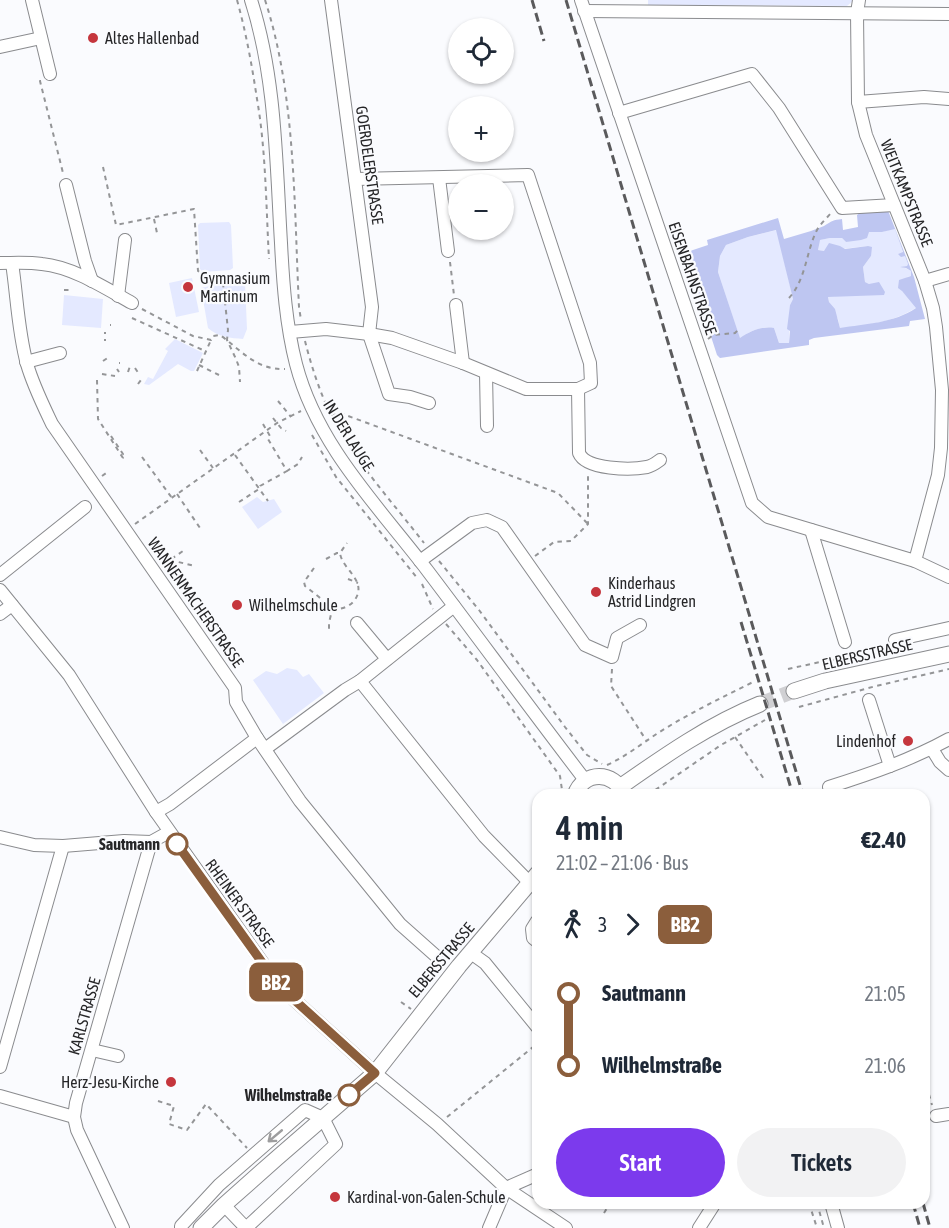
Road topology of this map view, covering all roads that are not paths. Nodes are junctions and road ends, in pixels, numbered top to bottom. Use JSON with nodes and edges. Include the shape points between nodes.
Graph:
{"nodes":[{"id":1,"x":32,"y":0,"type":"edge"},
{"id":2,"x":251,"y":0,"type":"edge"},
{"id":3,"x":331,"y":0,"type":"edge"},
{"id":4,"x":583,"y":6,"type":"edge"},
{"id":5,"x":858,"y":6,"type":"edge"},
{"id":6,"x":949,"y":14,"type":"edge"},
{"id":7,"x":41,"y":38,"type":"junction"},
{"id":8,"x":0,"y":47,"type":"edge"},
{"id":9,"x":50,"y":74,"type":"road end"},
{"id":10,"x":949,"y":99,"type":"edge"},
{"id":11,"x":858,"y":102,"type":"junction"},
{"id":12,"x":619,"y":113,"type":"junction"},
{"id":13,"x":439,"y":178,"type":"junction"},
{"id":14,"x":355,"y":180,"type":"junction"},
{"id":15,"x":66,"y":185,"type":"road end"},
{"id":16,"x":894,"y":205,"type":"junction"},
{"id":17,"x":125,"y":240,"type":"dead end"},
{"id":18,"x":448,"y":251,"type":"road end"},
{"id":19,"x":6,"y":263,"type":"edge"},
{"id":20,"x":949,"y":274,"type":"edge"},
{"id":21,"x":92,"y":281,"type":"junction"},
{"id":22,"x":925,"y":281,"type":"junction"},
{"id":23,"x":118,"y":296,"type":"junction"},
{"id":24,"x":132,"y":303,"type":"road end"},
{"id":25,"x":456,"y":305,"type":"road end"},
{"id":26,"x":290,"y":332,"type":"junction"},
{"id":27,"x":369,"y":334,"type":"junction"},
{"id":28,"x":60,"y":353,"type":"dead end"},
{"id":29,"x":26,"y":362,"type":"junction"},
{"id":30,"x":463,"y":363,"type":"junction"},
{"id":31,"x":486,"y":373,"type":"junction"},
{"id":32,"x":578,"y":389,"type":"junction"},
{"id":33,"x":429,"y":403,"type":"dead end"},
{"id":34,"x":487,"y":426,"type":"dead end"},
{"id":35,"x":660,"y":460,"type":"dead end"},
{"id":36,"x":85,"y":507,"type":"dead end"},
{"id":37,"x":811,"y":530,"type":"junction"},
{"id":38,"x":420,"y":561,"type":"junction"},
{"id":39,"x":915,"y":561,"type":"junction"},
{"id":40,"x":0,"y":575,"type":"edge"},
{"id":41,"x":949,"y":577,"type":"edge"},
{"id":42,"x":0,"y":590,"type":"edge"},
{"id":43,"x":12,"y":605,"type":"junction"},
{"id":44,"x":454,"y":606,"type":"junction"},
{"id":45,"x":0,"y":614,"type":"edge"},
{"id":46,"x":357,"y":623,"type":"dead end"},
{"id":47,"x":640,"y":625,"type":"dead end"},
{"id":48,"x":949,"y":628,"type":"edge"},
{"id":49,"x":845,"y":642,"type":"dead end"},
{"id":50,"x":895,"y":645,"type":"road end"},
{"id":51,"x":949,"y":654,"type":"edge"},
{"id":52,"x":387,"y":659,"type":"junction"},
{"id":53,"x":360,"y":681,"type":"junction"},
{"id":54,"x":794,"y":691,"type":"tunnel mouth"},
{"id":55,"x":869,"y":700,"type":"dead end"},
{"id":56,"x":760,"y":704,"type":"tunnel mouth"},
{"id":57,"x":256,"y":738,"type":"junction"},
{"id":58,"x":949,"y":739,"type":"edge"},
{"id":59,"x":265,"y":749,"type":"junction"},
{"id":60,"x":932,"y":749,"type":"junction"},
{"id":61,"x":890,"y":766,"type":"junction"},
{"id":62,"x":949,"y":770,"type":"edge"},
{"id":63,"x":585,"y":780,"type":"junction"},
{"id":64,"x":829,"y":787,"type":"dead end"},
{"id":65,"x":578,"y":789,"type":"edge"},
{"id":66,"x":621,"y":789,"type":"edge"},
{"id":67,"x":625,"y":789,"type":"edge"},
{"id":68,"x":156,"y":812,"type":"junction"},
{"id":69,"x":169,"y":832,"type":"junction"},
{"id":70,"x":0,"y":837,"type":"edge"},
{"id":71,"x":151,"y":842,"type":"junction"},
{"id":72,"x":63,"y":846,"type":"junction"},
{"id":73,"x":532,"y":876,"type":"edge"},
{"id":74,"x":532,"y":880,"type":"edge"},
{"id":75,"x":471,"y":953,"type":"junction"},
{"id":76,"x":436,"y":956,"type":"dead end"},
{"id":77,"x":532,"y":1021,"type":"edge"},
{"id":78,"x":92,"y":1050,"type":"junction"},
{"id":79,"x":118,"y":1056,"type":"dead end"},
{"id":80,"x":0,"y":1067,"type":"edge"},
{"id":81,"x":375,"y":1073,"type":"junction"},
{"id":82,"x":0,"y":1096,"type":"edge"},
{"id":83,"x":949,"y":1114,"type":"edge"},
{"id":84,"x":936,"y":1116,"type":"road end"},
{"id":85,"x":74,"y":1117,"type":"junction"},
{"id":86,"x":322,"y":1118,"type":"junction"},
{"id":87,"x":532,"y":1177,"type":"edge"},
{"id":88,"x":506,"y":1188,"type":"junction"},
{"id":89,"x":224,"y":1205,"type":"junction"},
{"id":90,"x":532,"y":1205,"type":"edge"},
{"id":91,"x":538,"y":1209,"type":"edge"},
{"id":92,"x":712,"y":1209,"type":"edge"},
{"id":93,"x":833,"y":1209,"type":"edge"},
{"id":94,"x":123,"y":1228,"type":"edge"},
{"id":95,"x":181,"y":1228,"type":"edge"},
{"id":96,"x":201,"y":1228,"type":"edge"},
{"id":97,"x":246,"y":1228,"type":"edge"},
{"id":98,"x":489,"y":1228,"type":"edge"},
{"id":99,"x":566,"y":1228,"type":"edge"},
{"id":100,"x":699,"y":1228,"type":"edge"},
{"id":101,"x":838,"y":1228,"type":"edge"}],
"edges":[{"from":1,"to":7,"type":"street"},
{"from":2,"to":26,"type":"street","name":"IN DER LAUGE","via":[[270,90],[283,285]]},
{"from":3,"to":14,"type":"street","name":"GOERDELERSTRASSE"},
{"from":4,"to":5,"type":"street"},
{"from":4,"to":12,"type":"street","name":"EISENBAHNSTRASSE"},
{"from":5,"to":6,"type":"street"},
{"from":5,"to":11,"type":"street","name":"WEITKAMPSTRASSE"},
{"from":7,"to":8,"type":"street"},
{"from":7,"to":9,"type":"street"},
{"from":10,"to":11,"type":"street"},
{"from":11,"to":16,"type":"street","name":"WEITKAMPSTRASSE","via":[[866,135]]},
{"from":12,"to":16,"type":"street","via":[[752,74],[779,108],[842,208]]},
{"from":12,"to":37,"type":"street","name":"EISENBAHNSTRASSE","via":[[752,503],[768,517]]},
{"from":13,"to":14,"type":"street"},
{"from":13,"to":18,"type":"street"},
{"from":13,"to":32,"type":"street","via":[[528,175],[590,363],[591,383]]},
{"from":14,"to":27,"type":"street","name":"GOERDELERSTRASSE","via":[[372,307]]},
{"from":15,"to":21,"type":"street"},
{"from":16,"to":22,"type":"street","name":"WEITKAMPSTRASSE"},
{"from":17,"to":23,"type":"street"},
{"from":19,"to":21,"type":"street","via":[[43,264]]},
{"from":19,"to":29,"type":"street","name":"WANNENMACHERSTRASSE"},
{"from":20,"to":22,"type":"street"},
{"from":21,"to":23,"type":"street"},
{"from":22,"to":39,"type":"street","name":"WEITKAMPSTRASSE","via":[[933,308],[942,390],[941,448],[938,475]]},
{"from":23,"to":24,"type":"street"},
{"from":25,"to":30,"type":"street"},
{"from":26,"to":27,"type":"street","via":[[326,329]]},
{"from":26,"to":38,"type":"street","name":"IN DER LAUGE","via":[[296,364],[316,419],[340,458]]},
{"from":27,"to":30,"type":"street"},
{"from":27,"to":33,"type":"street","via":[[389,394]]},
{"from":28,"to":29,"type":"street"},
{"from":29,"to":57,"type":"street","name":"WANNENMACHERSTRASSE","via":[[52,424],[211,648],[235,688],[236,702]]},
{"from":30,"to":31,"type":"street"},
{"from":31,"to":32,"type":"street","via":[[526,389]]},
{"from":31,"to":34,"type":"street"},
{"from":32,"to":35,"type":"street","via":[[581,458],[618,469],[649,467]]},
{"from":36,"to":40,"type":"street"},
{"from":37,"to":39,"type":"street","name":"EISENBAHNSTRASSE"},
{"from":37,"to":49,"type":"street"},
{"from":38,"to":44,"type":"street","name":"IN DER LAUGE"},
{"from":38,"to":47,"type":"street","via":[[472,523],[487,520],[502,527],[585,645],[612,657],[617,638]]},
{"from":39,"to":41,"type":"street","name":"EISENBAHNSTRASSE"},
{"from":42,"to":43,"type":"street","name":"RHEINER STRASSE"},
{"from":43,"to":45,"type":"street"},
{"from":43,"to":68,"type":"street","name":"RHEINER STRASSE","via":[[69,675]]},
{"from":44,"to":52,"type":"street"},
{"from":44,"to":63,"type":"street","name":"IN DER LAUGE"},
{"from":46,"to":52,"type":"street"},
{"from":48,"to":50,"type":"street"},
{"from":51,"to":54,"type":"main road","name":"ELBERSSTRASSE"},
{"from":52,"to":53,"type":"street"},
{"from":53,"to":59,"type":"street","via":[[341,687]]},
{"from":53,"to":73,"type":"street","via":[[484,836]]},
{"from":55,"to":61,"type":"street"},
{"from":56,"to":67,"type":"main road","via":[[691,740]]},
{"from":57,"to":59,"type":"street","name":"WANNENMACHERSTRASSE"},
{"from":57,"to":68,"type":"street"},
{"from":58,"to":60,"type":"street"},
{"from":59,"to":76,"type":"street","name":"WANNENMACHERSTRASSE","via":[[300,801],[400,924]]},
{"from":60,"to":61,"type":"street"},
{"from":60,"to":62,"type":"street"},
{"from":61,"to":64,"type":"street"},
{"from":63,"to":65,"type":"main road"},
{"from":63,"to":66,"type":"main road","via":[[608,778]]},
{"from":68,"to":69,"type":"street","name":"RHEINER STRASSE"},
{"from":69,"to":71,"type":"street"},
{"from":69,"to":81,"type":"street","name":"RHEINER STRASSE","via":[[279,986]]},
{"from":70,"to":72,"type":"street","via":[[34,845]]},
{"from":71,"to":72,"type":"street"},
{"from":71,"to":78,"type":"street","name":"KARLSTRASSE"},
{"from":72,"to":80,"type":"street"},
{"from":74,"to":75,"type":"main road","name":"ELBERSSTRASSE"},
{"from":75,"to":77,"type":"street","via":[[485,963]]},
{"from":75,"to":81,"type":"main road","name":"ELBERSSTRASSE"},
{"from":78,"to":79,"type":"street"},
{"from":78,"to":85,"type":"street","name":"KARLSTRASSE"},
{"from":81,"to":86,"type":"main road"},
{"from":81,"to":88,"type":"street","name":"RHEINER STRASSE"},
{"from":82,"to":85,"type":"street"},
{"from":83,"to":84,"type":"street"},
{"from":85,"to":94,"type":"street"},
{"from":86,"to":89,"type":"main road"},
{"from":86,"to":95,"type":"street","one_way":true,"via":[[306,1110],[219,1185]]},
{"from":86,"to":97,"type":"street","via":[[336,1144]]},
{"from":87,"to":88,"type":"street"},
{"from":88,"to":90,"type":"street","name":"RHEINER STRASSE"},
{"from":88,"to":98,"type":"street"},
{"from":89,"to":96,"type":"main road"},
{"from":89,"to":97,"type":"street"},
{"from":91,"to":99,"type":"street","name":"RHEINER STRASSE"},
{"from":92,"to":100,"type":"street"},
{"from":93,"to":101,"type":"street"}]}
